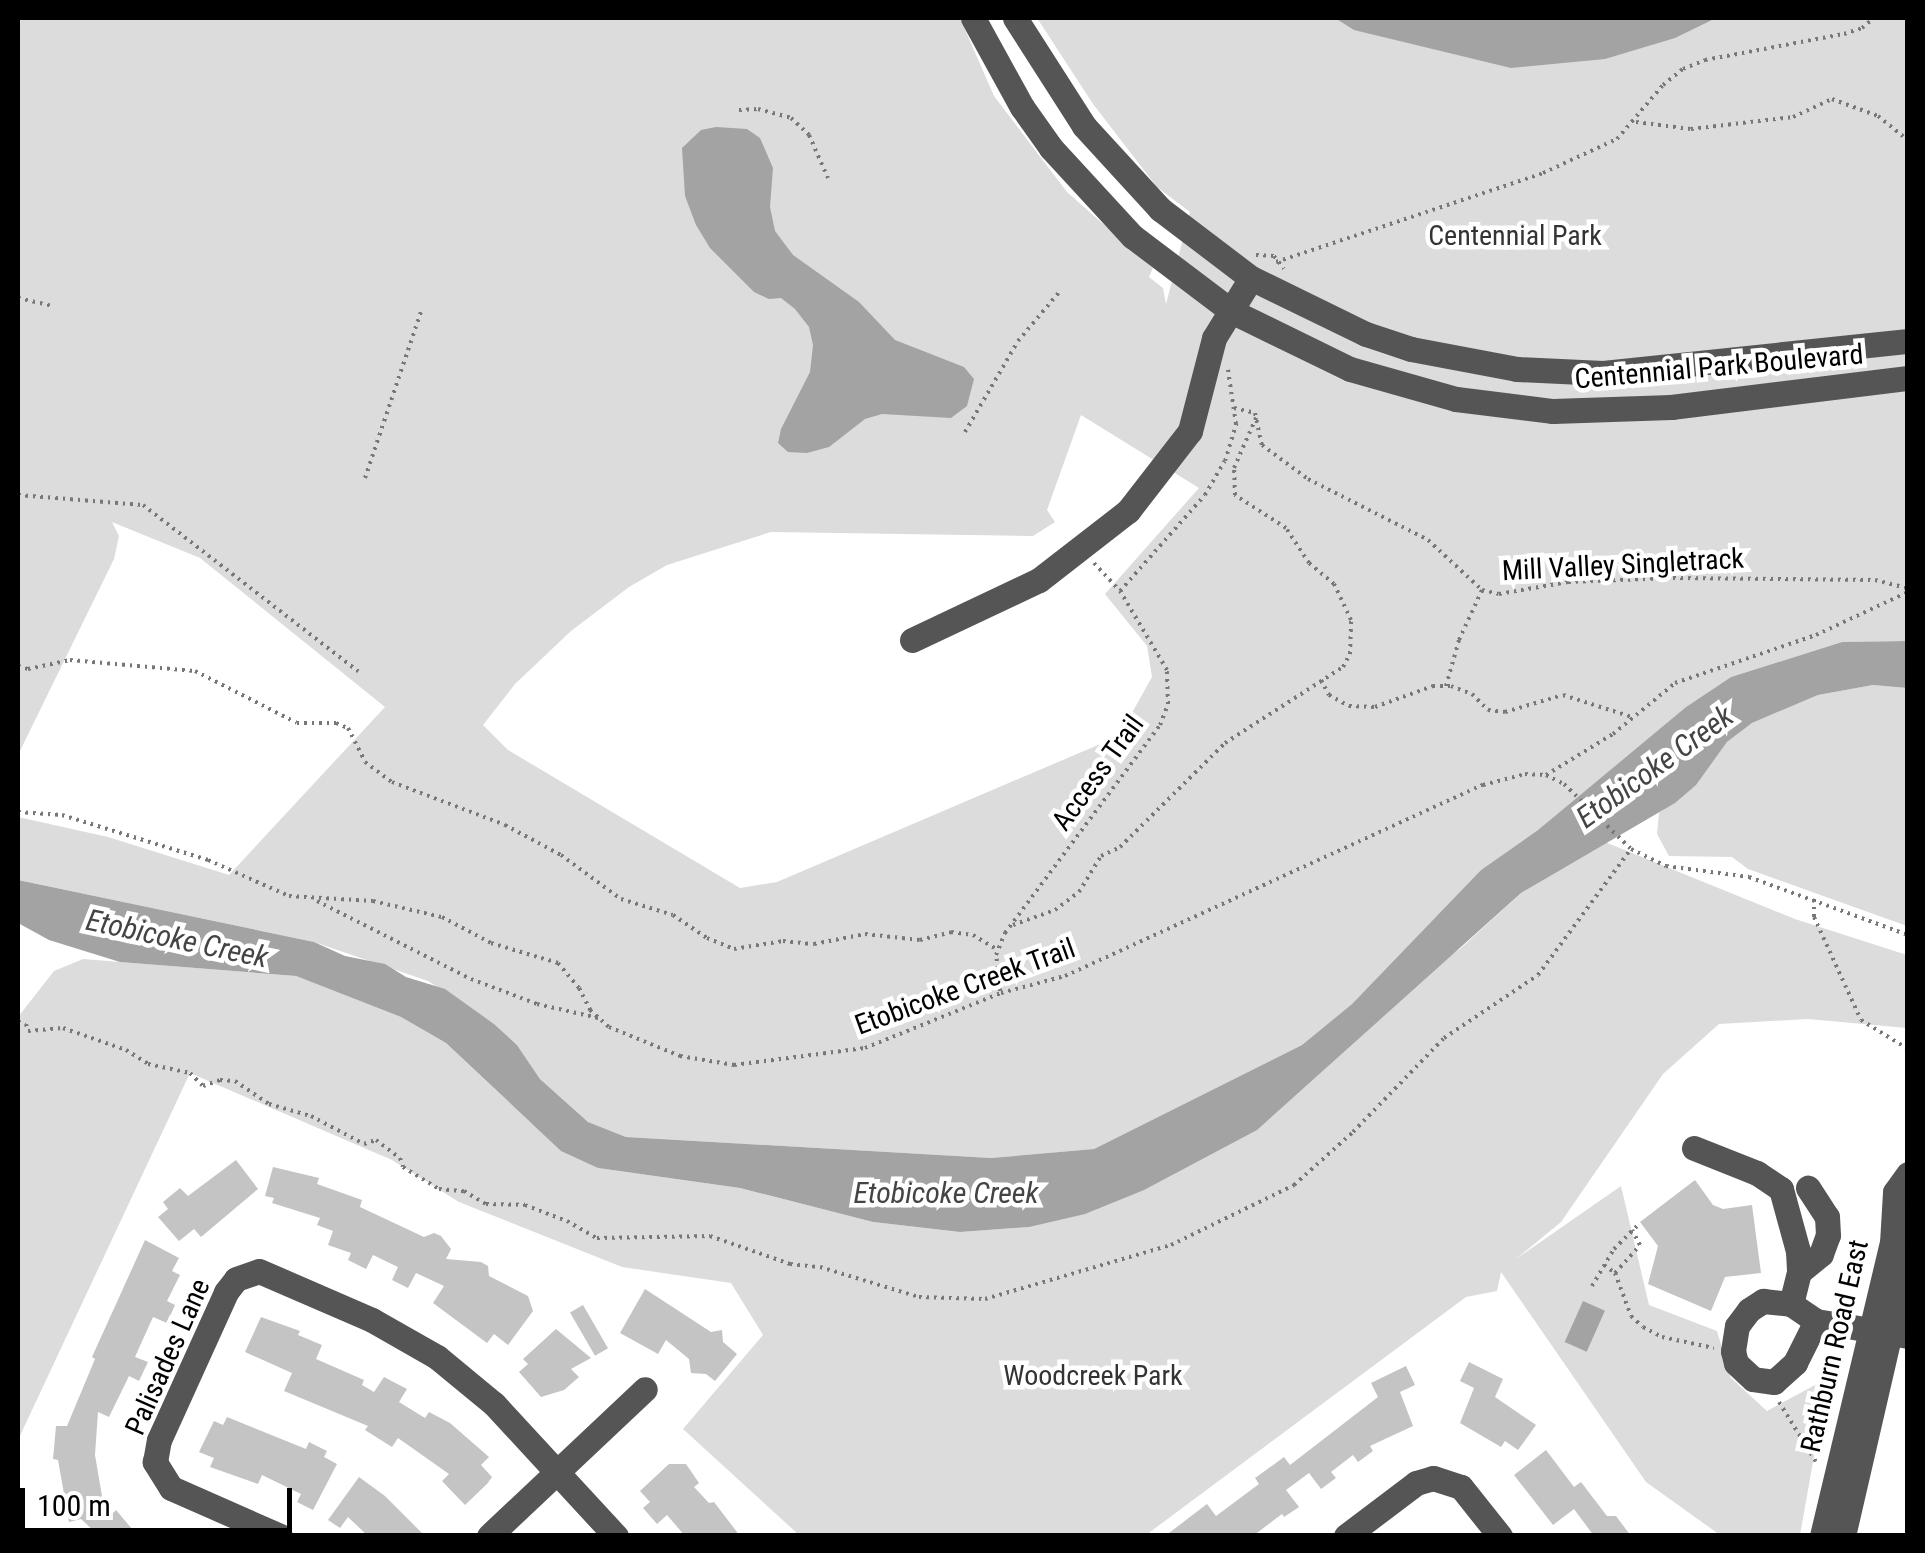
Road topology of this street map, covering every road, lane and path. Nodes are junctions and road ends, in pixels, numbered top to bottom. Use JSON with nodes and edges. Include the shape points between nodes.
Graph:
{"nodes":[{"id":1,"x":973,"y":18,"type":"edge"},
{"id":2,"x":1015,"y":18,"type":"edge"},
{"id":3,"x":1874,"y":18,"type":"edge"},
{"id":4,"x":739,"y":110,"type":"dead end"},
{"id":5,"x":1636,"y":122,"type":"junction"},
{"id":6,"x":1908,"y":140,"type":"edge"},
{"id":7,"x":828,"y":178,"type":"dead end"},
{"id":8,"x":1278,"y":260,"type":"junction"},
{"id":9,"x":1288,"y":274,"type":"dead end"},
{"id":10,"x":1251,"y":278,"type":"junction"},
{"id":11,"x":1061,"y":290,"type":"dead end"},
{"id":12,"x":18,"y":298,"type":"edge"},
{"id":13,"x":52,"y":306,"type":"dead end"},
{"id":14,"x":1232,"y":311,"type":"junction"},
{"id":15,"x":421,"y":312,"type":"dead end"},
{"id":16,"x":1908,"y":341,"type":"edge"},
{"id":17,"x":1228,"y":363,"type":"dead end"},
{"id":18,"x":1908,"y":378,"type":"edge"},
{"id":19,"x":1234,"y":408,"type":"junction"},
{"id":20,"x":1257,"y":417,"type":"junction"},
{"id":21,"x":965,"y":432,"type":"dead end"},
{"id":22,"x":365,"y":478,"type":"dead end"},
{"id":23,"x":18,"y":495,"type":"edge"},
{"id":24,"x":1082,"y":548,"type":"junction"},
{"id":25,"x":1482,"y":590,"type":"junction"},
{"id":26,"x":1908,"y":590,"type":"edge"},
{"id":27,"x":1120,"y":591,"type":"junction"},
{"id":28,"x":912,"y":640,"type":"dead end"},
{"id":29,"x":18,"y":666,"type":"edge"},
{"id":30,"x":358,"y":671,"type":"dead end"},
{"id":31,"x":1321,"y":680,"type":"junction"},
{"id":32,"x":1446,"y":686,"type":"junction"},
{"id":33,"x":1634,"y":718,"type":"junction"},
{"id":34,"x":1546,"y":775,"type":"junction"},
{"id":35,"x":18,"y":812,"type":"edge"},
{"id":36,"x":1631,"y":849,"type":"junction"},
{"id":37,"x":312,"y":900,"type":"junction"},
{"id":38,"x":1814,"y":900,"type":"junction"},
{"id":39,"x":1009,"y":927,"type":"junction"},
{"id":40,"x":1908,"y":935,"type":"edge"},
{"id":41,"x":998,"y":950,"type":"junction"},
{"id":42,"x":1001,"y":993,"type":"junction"},
{"id":43,"x":599,"y":1018,"type":"junction"},
{"id":44,"x":18,"y":1022,"type":"edge"},
{"id":45,"x":1908,"y":1049,"type":"edge"},
{"id":46,"x":1908,"y":1116,"type":"edge"},
{"id":47,"x":1694,"y":1148,"type":"dead end"},
{"id":48,"x":1908,"y":1153,"type":"edge"},
{"id":49,"x":1908,"y":1174,"type":"edge"},
{"id":50,"x":1808,"y":1188,"type":"dead end"},
{"id":51,"x":1639,"y":1224,"type":"dead end"},
{"id":52,"x":1632,"y":1230,"type":"junction"},
{"id":53,"x":1908,"y":1255,"type":"edge"},
{"id":54,"x":1604,"y":1266,"type":"junction"},
{"id":55,"x":1799,"y":1272,"type":"junction"},
{"id":56,"x":1615,"y":1273,"type":"junction"},
{"id":57,"x":1592,"y":1286,"type":"dead end"},
{"id":58,"x":1791,"y":1304,"type":"junction"},
{"id":59,"x":1816,"y":1321,"type":"junction"},
{"id":60,"x":1889,"y":1332,"type":"edge"},
{"id":61,"x":1733,"y":1353,"type":"junction"},
{"id":62,"x":1774,"y":1382,"type":"junction"},
{"id":63,"x":645,"y":1389,"type":"dead end"},
{"id":64,"x":1816,"y":1462,"type":"dead end"},
{"id":65,"x":560,"y":1473,"type":"junction"},
{"id":66,"x":280,"y":1536,"type":"edge"},
{"id":67,"x":488,"y":1536,"type":"edge"},
{"id":68,"x":616,"y":1536,"type":"edge"},
{"id":69,"x":1346,"y":1536,"type":"edge"},
{"id":70,"x":1500,"y":1536,"type":"edge"},
{"id":71,"x":1822,"y":1536,"type":"edge"},
{"id":72,"x":1843,"y":1536,"type":"edge"}],
"edges":[{"from":1,"to":14,"type":"street","name":"Centennial Park Boulevard","via":[[1022,106],[1087,190],[1170,268]]},
{"from":2,"to":10,"type":"street","name":"Centennial Park Boulevard","via":[[1053,82],[1122,171]]},
{"from":3,"to":5,"type":"path","via":[[1844,34],[1683,69]]},
{"from":4,"to":7,"type":"path","via":[[791,118],[808,135]]},
{"from":5,"to":6,"type":"path","via":[[1708,127],[1793,116],[1832,99],[1878,116]]},
{"from":5,"to":8,"type":"path","via":[[1617,139],[1543,174]]},
{"from":8,"to":9,"type":"path"},
{"from":8,"to":10,"type":"path"},
{"from":10,"to":14,"type":"street"},
{"from":10,"to":16,"type":"street","name":"Centennial Park Boulevard","via":[[1366,334],[1517,369],[1603,373]]},
{"from":11,"to":21,"type":"path","via":[[1018,341]]},
{"from":12,"to":13,"type":"path"},
{"from":14,"to":18,"type":"street","name":"Centennial Park Boulevard","via":[[1365,374],[1510,408],[1671,407]]},
{"from":14,"to":24,"type":"street","via":[[1214,338],[1190,431],[1128,510]]},
{"from":15,"to":22,"type":"path"},
{"from":17,"to":19,"type":"path"},
{"from":19,"to":20,"type":"path"},
{"from":19,"to":27,"type":"path","via":[[1235,436],[1211,487]]},
{"from":20,"to":25,"type":"path","name":"Mill Valley Singletrack","via":[[1262,445],[1340,499],[1428,540]]},
{"from":20,"to":31,"type":"path","via":[[1234,468],[1235,495],[1286,528],[1309,563],[1334,584],[1350,620],[1344,667]]},
{"from":23,"to":30,"type":"path","via":[[143,506]]},
{"from":24,"to":27,"type":"path","name":"Access Trail"},
{"from":24,"to":28,"type":"street","via":[[1039,580]]},
{"from":25,"to":26,"type":"path","name":"Mill Valley Singletrack","via":[[1499,594],[1568,582],[1673,578],[1875,580]]},
{"from":25,"to":32,"type":"path"},
{"from":26,"to":33,"type":"path","via":[[1816,635],[1676,682]]},
{"from":27,"to":39,"type":"path","name":"Access Trail","via":[[1166,670],[1168,704],[1160,725]]},
{"from":29,"to":41,"type":"path","via":[[70,660],[195,671],[297,722],[348,728],[365,762],[392,782],[505,825],[621,899],[673,914],[734,949],[865,934],[920,940],[951,932],[973,935]]},
{"from":31,"to":32,"type":"path","via":[[1329,695],[1362,706]]},
{"from":31,"to":39,"type":"path","via":[[1225,743],[1120,847],[1102,856],[1079,892],[1055,910]]},
{"from":32,"to":33,"type":"path","via":[[1472,694],[1488,710],[1506,712],[1562,695]]},
{"from":33,"to":34,"type":"path"},
{"from":34,"to":36,"type":"path","via":[[1564,784]]},
{"from":34,"to":42,"type":"path","name":"Etobicoke Creek Trail","via":[[1483,785],[1065,976]]},
{"from":35,"to":37,"type":"path","name":"Etobicoke Creek Trail","via":[[62,815]]},
{"from":36,"to":38,"type":"path","via":[[1666,866],[1749,877]]},
{"from":36,"to":44,"type":"path","via":[[1538,975],[1444,1038],[1294,1185],[1171,1245],[984,1299],[919,1297],[710,1236],[596,1238],[525,1205],[486,1204],[464,1191],[439,1188],[403,1167],[376,1140],[364,1144],[235,1082],[202,1086],[190,1072],[148,1064],[63,1028],[28,1031]]},
{"from":37,"to":43,"type":"path","via":[[478,981],[536,1004]]},
{"from":37,"to":43,"type":"path","name":"Etobicoke Creek Trail","via":[[421,910],[491,943],[558,962]]},
{"from":38,"to":40,"type":"path"},
{"from":38,"to":45,"type":"path","via":[[1814,917],[1860,1020]]},
{"from":39,"to":41,"type":"path","name":"Access Trail"},
{"from":41,"to":42,"type":"path","name":"Access Trail"},
{"from":42,"to":43,"type":"path","name":"Etobicoke Creek Trail","via":[[865,1048],[734,1065],[680,1056]]},
{"from":46,"to":48,"type":"path"},
{"from":47,"to":55,"type":"street","via":[[1781,1189]]},
{"from":49,"to":60,"type":"street","name":"Rathburn Road East","via":[[1895,1192]]},
{"from":50,"to":55,"type":"street","via":[[1828,1218],[1828,1236],[1821,1254]]},
{"from":51,"to":52,"type":"path"},
{"from":52,"to":54,"type":"path"},
{"from":52,"to":56,"type":"path","via":[[1640,1245]]},
{"from":53,"to":60,"type":"street","name":"Rathburn Road East"},
{"from":54,"to":56,"type":"path"},
{"from":54,"to":57,"type":"path"},
{"from":55,"to":58,"type":"street"},
{"from":56,"to":61,"type":"path","via":[[1631,1316],[1648,1332]]},
{"from":58,"to":59,"type":"street"},
{"from":58,"to":61,"type":"street","via":[[1754,1305],[1737,1326]]},
{"from":59,"to":60,"type":"street"},
{"from":59,"to":62,"type":"street","via":[[1795,1363]]},
{"from":60,"to":71,"type":"street","name":"Rathburn Road East"},
{"from":60,"to":72,"type":"street","name":"Rathburn Road East"},
{"from":61,"to":62,"type":"street","via":[[1753,1379]]},
{"from":62,"to":64,"type":"path","via":[[1781,1407]]},
{"from":63,"to":65,"type":"street"},
{"from":65,"to":66,"type":"street","name":"Palisades Lane","via":[[494,1404],[436,1357],[296,1284],[251,1272],[226,1292],[155,1462],[171,1488]]},
{"from":65,"to":67,"type":"street"},
{"from":65,"to":68,"type":"street"},
{"from":69,"to":70,"type":"street","via":[[1416,1483],[1434,1478],[1460,1487]]}]}
